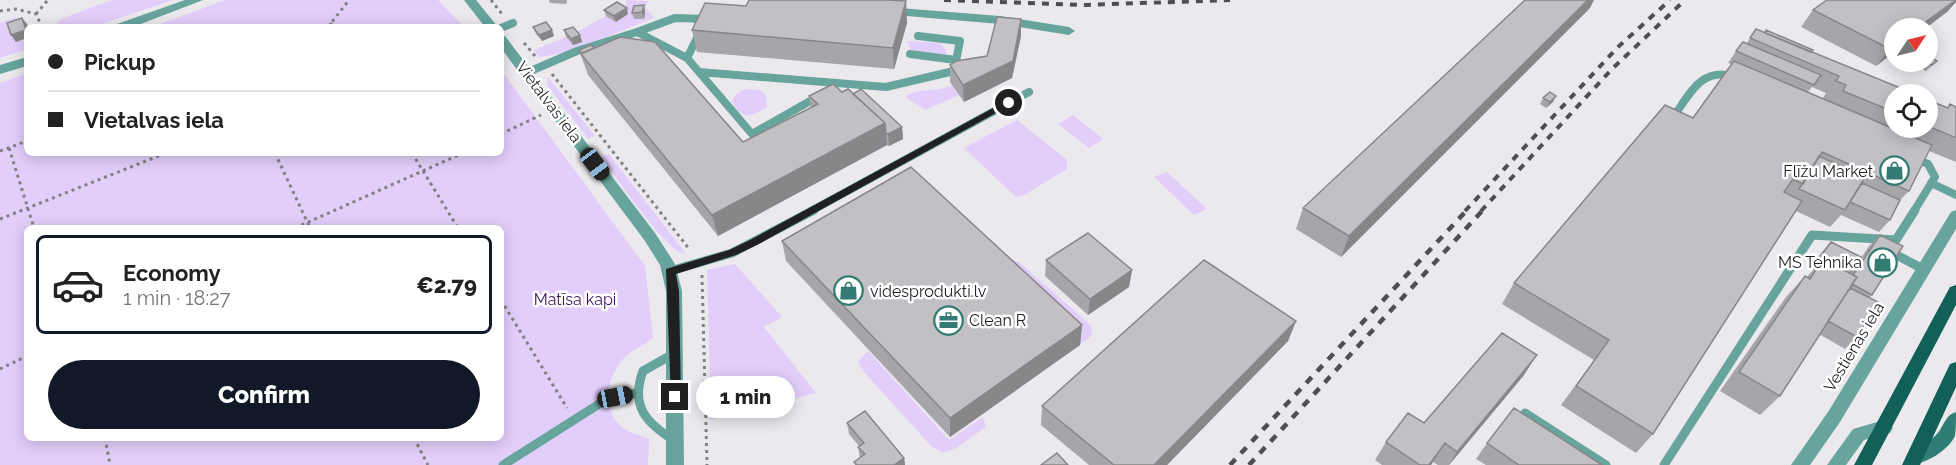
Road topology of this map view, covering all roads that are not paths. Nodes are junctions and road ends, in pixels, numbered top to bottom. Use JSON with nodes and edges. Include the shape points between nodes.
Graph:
{"nodes":[{"id":1,"x":197,"y":0,"type":"edge"},
{"id":2,"x":470,"y":0,"type":"edge"},
{"id":3,"x":879,"y":10,"type":"edge"},
{"id":4,"x":513,"y":23,"type":"dead end"},
{"id":5,"x":129,"y":24,"type":"edge"},
{"id":6,"x":490,"y":24,"type":"edge"},
{"id":7,"x":504,"y":27,"type":"edge"},
{"id":8,"x":1069,"y":31,"type":"dead end"},
{"id":9,"x":637,"y":32,"type":"junction"},
{"id":10,"x":918,"y":36,"type":"dead end"},
{"id":11,"x":504,"y":43,"type":"edge"},
{"id":12,"x":910,"y":54,"type":"dead end"},
{"id":13,"x":687,"y":58,"type":"junction"},
{"id":14,"x":956,"y":60,"type":"junction"},
{"id":15,"x":24,"y":61,"type":"edge"},
{"id":16,"x":0,"y":70,"type":"edge"},
{"id":17,"x":699,"y":72,"type":"junction"},
{"id":18,"x":526,"y":73,"type":"junction"},
{"id":19,"x":1745,"y":81,"type":"edge"},
{"id":20,"x":842,"y":84,"type":"junction"},
{"id":21,"x":1029,"y":92,"type":"dead end"},
{"id":22,"x":1674,"y":116,"type":"edge"},
{"id":23,"x":1907,"y":154,"type":"edge"},
{"id":24,"x":1931,"y":183,"type":"junction"},
{"id":25,"x":1956,"y":195,"type":"edge"},
{"id":26,"x":1956,"y":216,"type":"edge"},
{"id":27,"x":1863,"y":238,"type":"junction"},
{"id":28,"x":1923,"y":270,"type":"junction"},
{"id":29,"x":670,"y":272,"type":"junction"},
{"id":30,"x":1956,"y":291,"type":"edge"},
{"id":31,"x":1951,"y":311,"type":"edge"},
{"id":32,"x":676,"y":352,"type":"junction"},
{"id":33,"x":1956,"y":369,"type":"edge"},
{"id":34,"x":637,"y":393,"type":"junction"},
{"id":35,"x":1525,"y":413,"type":"edge"},
{"id":36,"x":1956,"y":419,"type":"edge"},
{"id":37,"x":1884,"y":428,"type":"junction"},
{"id":38,"x":675,"y":441,"type":"junction"},
{"id":39,"x":1912,"y":462,"type":"edge"},
{"id":40,"x":503,"y":465,"type":"edge"},
{"id":41,"x":675,"y":465,"type":"edge"},
{"id":42,"x":1606,"y":465,"type":"edge"},
{"id":43,"x":1664,"y":465,"type":"edge"},
{"id":44,"x":1800,"y":465,"type":"edge"},
{"id":45,"x":1836,"y":465,"type":"edge"},
{"id":46,"x":1863,"y":465,"type":"edge"}],
"edges":[{"from":1,"to":5,"type":"street"},
{"from":2,"to":6,"type":"street"},
{"from":3,"to":8,"type":"street","via":[[1000,20]]},
{"from":4,"to":7,"type":"lane"},
{"from":9,"to":13,"type":"lane"},
{"from":9,"to":13,"type":"lane","via":[[675,18],[706,19]]},
{"from":9,"to":18,"type":"lane"},
{"from":10,"to":14,"type":"lane","via":[[960,41]]},
{"from":11,"to":18,"type":"street","name":"Vietalvas iela"},
{"from":12,"to":14,"type":"lane"},
{"from":13,"to":17,"type":"lane"},
{"from":14,"to":20,"type":"lane","via":[[954,71],[886,87]]},
{"from":15,"to":16,"type":"street"},
{"from":17,"to":20,"type":"lane"},
{"from":17,"to":20,"type":"lane","via":[[752,134]]},
{"from":18,"to":29,"type":"street","name":"Vietalvas iela","via":[[650,237]]},
{"from":19,"to":22,"type":"lane","via":[[1714,71],[1702,79]]},
{"from":21,"to":29,"type":"lane","via":[[754,243]]},
{"from":23,"to":24,"type":"lane","via":[[1928,164],[1935,177]]},
{"from":24,"to":25,"type":"lane"},
{"from":24,"to":27,"type":"lane","via":[[1896,240]]},
{"from":26,"to":28,"type":"street","name":"Vestienas iela"},
{"from":27,"to":28,"type":"lane"},
{"from":27,"to":43,"type":"lane","via":[[1812,235]]},
{"from":28,"to":44,"type":"street","name":"Vestienas iela","via":[[1834,417]]},
{"from":29,"to":32,"type":"street","name":"Vietalvas iela"},
{"from":30,"to":31,"type":"main road"},
{"from":31,"to":37,"type":"main road","via":[[1930,336]]},
{"from":32,"to":34,"type":"lane","via":[[643,371]]},
{"from":32,"to":38,"type":"street","name":"Vietalvas iela"},
{"from":33,"to":39,"type":"main road"},
{"from":34,"to":38,"type":"lane","via":[[638,406],[648,421]]},
{"from":34,"to":40,"type":"lane","via":[[607,399]]},
{"from":35,"to":42,"type":"lane"},
{"from":36,"to":39,"type":"main road","via":[[1942,441]]},
{"from":37,"to":45,"type":"street","via":[[1859,434]]},
{"from":37,"to":46,"type":"main road"},
{"from":38,"to":41,"type":"street","name":"Vietalvas iela"}]}
